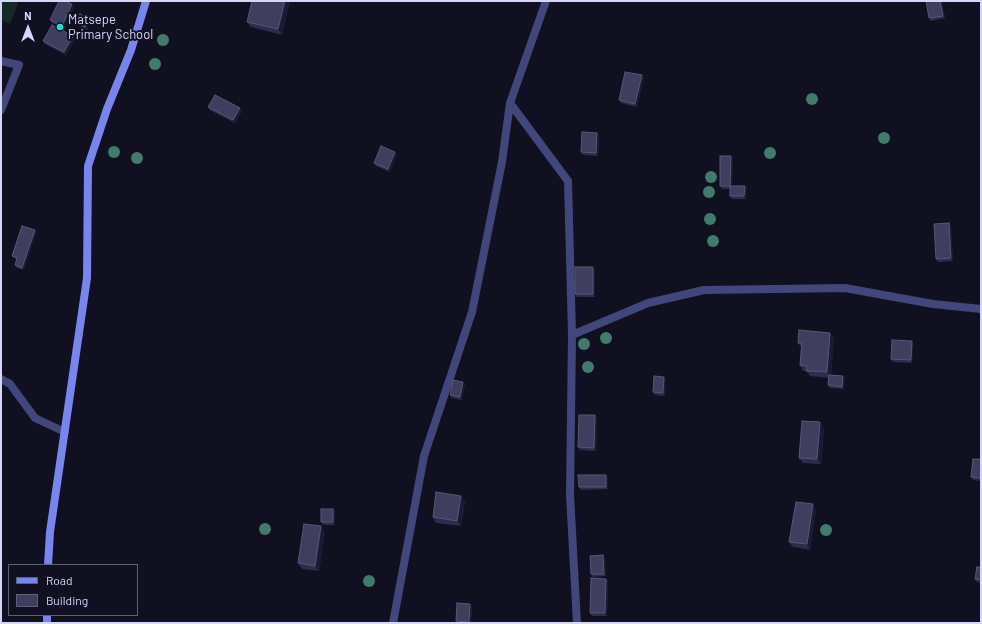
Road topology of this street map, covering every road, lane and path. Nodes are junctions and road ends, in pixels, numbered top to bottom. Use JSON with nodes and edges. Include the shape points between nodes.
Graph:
{"nodes":[{"id":1,"x":146,"y":1,"type":"edge"},
{"id":2,"x":546,"y":1,"type":"edge"},
{"id":3,"x":1,"y":61,"type":"edge"},
{"id":4,"x":510,"y":103,"type":"junction"},
{"id":5,"x":1,"y":110,"type":"edge"},
{"id":6,"x":981,"y":309,"type":"edge"},
{"id":7,"x":572,"y":335,"type":"junction"},
{"id":8,"x":1,"y":379,"type":"edge"},
{"id":9,"x":65,"y":432,"type":"junction"},
{"id":10,"x":48,"y":564,"type":"edge"},
{"id":11,"x":393,"y":623,"type":"edge"},
{"id":12,"x":577,"y":623,"type":"edge"}],
"edges":[{"from":1,"to":9,"type":"street","via":[[131,50],[88,166],[87,278]]},
{"from":2,"to":4,"type":"street"},
{"from":3,"to":5,"type":"street","via":[[19,65]]},
{"from":4,"to":7,"type":"street","via":[[568,181]]},
{"from":4,"to":11,"type":"street","via":[[502,162],[472,312],[424,456]]},
{"from":6,"to":7,"type":"street","via":[[933,304],[845,288],[704,290],[648,303]]},
{"from":7,"to":12,"type":"street","via":[[570,495]]},
{"from":8,"to":9,"type":"street","via":[[10,384],[35,418]]},
{"from":9,"to":10,"type":"street","via":[[50,532]]}]}
